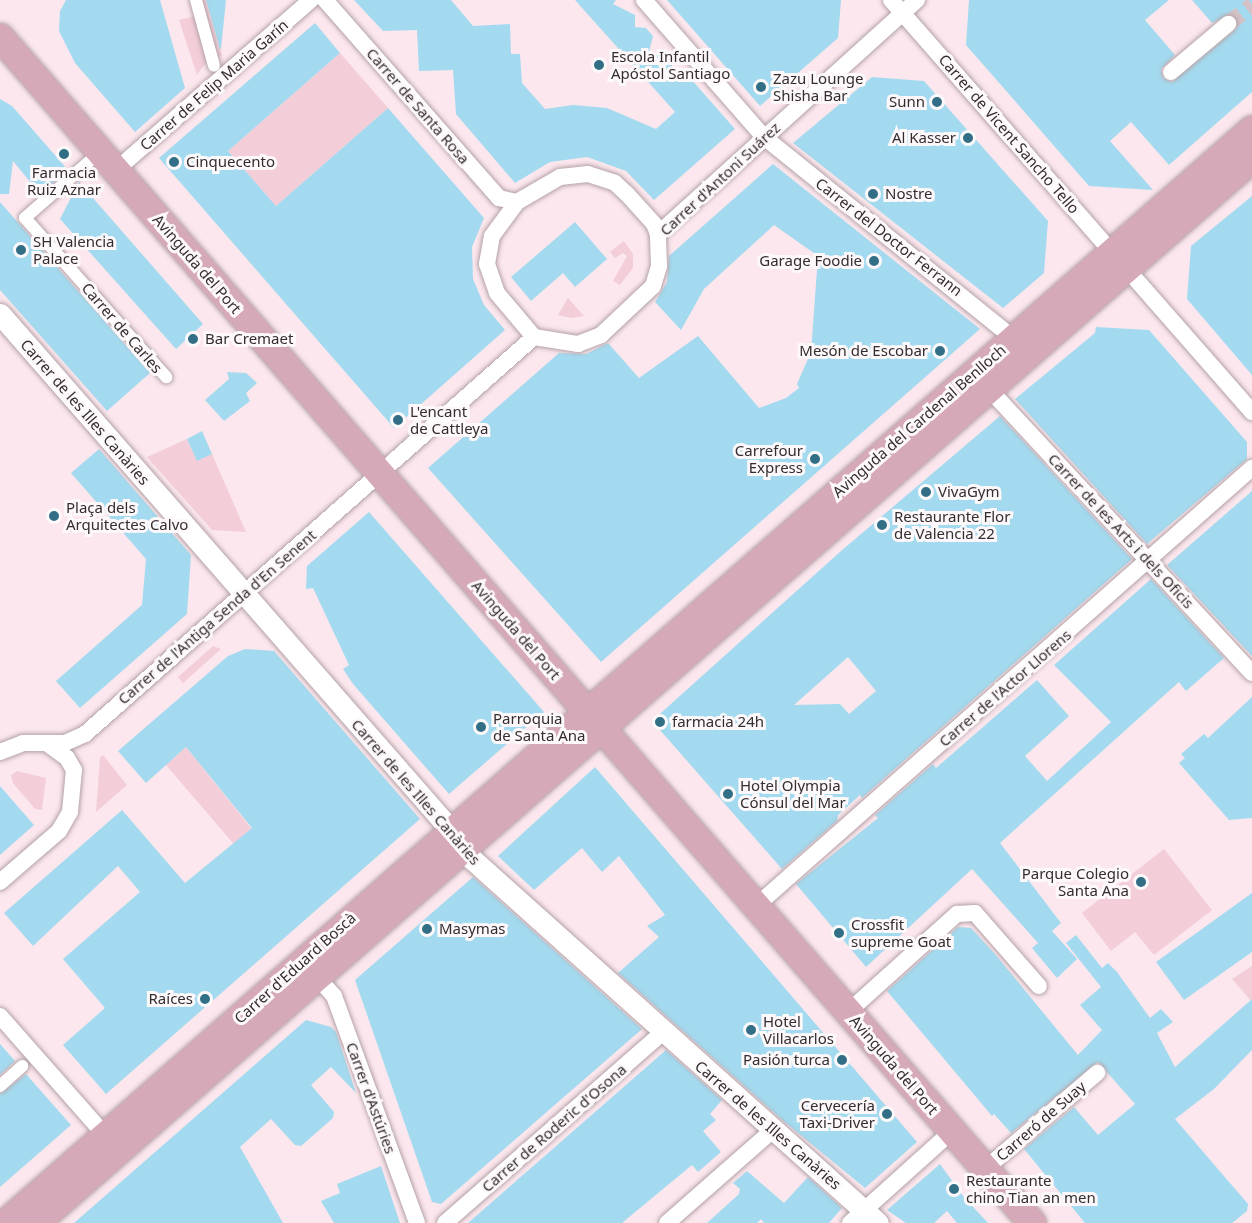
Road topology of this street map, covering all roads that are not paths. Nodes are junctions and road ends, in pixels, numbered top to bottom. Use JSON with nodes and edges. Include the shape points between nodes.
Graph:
{"nodes":[{"id":1,"x":196,"y":0,"type":"edge"},
{"id":2,"x":312,"y":0,"type":"edge"},
{"id":3,"x":325,"y":0,"type":"edge"},
{"id":4,"x":644,"y":0,"type":"edge"},
{"id":5,"x":916,"y":0,"type":"edge"},
{"id":6,"x":896,"y":6,"type":"edge"},
{"id":7,"x":1228,"y":24,"type":"tunnel mouth"},
{"id":8,"x":0,"y":37,"type":"edge"},
{"id":9,"x":214,"y":66,"type":"dead end"},
{"id":10,"x":1171,"y":72,"type":"dead end"},
{"id":11,"x":1252,"y":129,"type":"edge"},
{"id":12,"x":764,"y":137,"type":"junction"},
{"id":13,"x":1252,"y":158,"type":"edge"},
{"id":14,"x":108,"y":161,"type":"junction"},
{"id":15,"x":517,"y":202,"type":"junction"},
{"id":16,"x":658,"y":234,"type":"junction"},
{"id":17,"x":1119,"y":260,"type":"junction"},
{"id":18,"x":0,"y":314,"type":"edge"},
{"id":19,"x":534,"y":337,"type":"junction"},
{"id":20,"x":1013,"y":338,"type":"junction"},
{"id":21,"x":166,"y":377,"type":"dead end"},
{"id":22,"x":989,"y":389,"type":"junction"},
{"id":23,"x":1252,"y":412,"type":"edge"},
{"id":24,"x":1252,"y":468,"type":"edge"},
{"id":25,"x":380,"y":474,"type":"junction"},
{"id":26,"x":1150,"y":561,"type":"junction"},
{"id":27,"x":243,"y":594,"type":"junction"},
{"id":28,"x":1252,"y":673,"type":"edge"},
{"id":29,"x":593,"y":719,"type":"junction"},
{"id":30,"x":48,"y":744,"type":"junction"},
{"id":31,"x":0,"y":752,"type":"edge"},
{"id":32,"x":457,"y":839,"type":"junction"},
{"id":33,"x":0,"y":882,"type":"edge"},
{"id":34,"x":756,"y":906,"type":"junction"},
{"id":35,"x":317,"y":977,"type":"junction"},
{"id":36,"x":1039,"y":986,"type":"dead end"},
{"id":37,"x":848,"y":1012,"type":"junction"},
{"id":38,"x":0,"y":1016,"type":"edge"},
{"id":39,"x":662,"y":1033,"type":"junction"},
{"id":40,"x":22,"y":1066,"type":"dead end"},
{"id":41,"x":1097,"y":1073,"type":"dead end"},
{"id":42,"x":0,"y":1086,"type":"edge"},
{"id":43,"x":775,"y":1128,"type":"junction"},
{"id":44,"x":952,"y":1131,"type":"junction"},
{"id":45,"x":105,"y":1135,"type":"junction"},
{"id":46,"x":985,"y":1169,"type":"junction"},
{"id":47,"x":864,"y":1219,"type":"edge"},
{"id":48,"x":5,"y":1223,"type":"edge"},
{"id":49,"x":35,"y":1223,"type":"edge"},
{"id":50,"x":417,"y":1223,"type":"edge"},
{"id":51,"x":445,"y":1223,"type":"edge"},
{"id":52,"x":667,"y":1223,"type":"edge"},
{"id":53,"x":1032,"y":1223,"type":"edge"}],
"edges":[{"from":1,"to":9,"type":"street"},
{"from":2,"to":14,"type":"street","name":"Carrer de Felip Maria Garín"},
{"from":3,"to":15,"type":"street","name":"Carrer de Santa Rosa","via":[[499,198]]},
{"from":4,"to":12,"type":"street","name":"Carrer del Doctor Ferrann"},
{"from":5,"to":6,"type":"street","name":"Carrer d'Antoni Suárez"},
{"from":6,"to":12,"type":"street","name":"Carrer d'Antoni Suárez"},
{"from":6,"to":17,"type":"street","name":"Carrer de Vicent Sancho Tello"},
{"from":7,"to":10,"type":"street"},
{"from":8,"to":14,"type":"main road","name":"Avinguda del Port"},
{"from":11,"to":17,"type":"main road","name":"Avinguda del Cardenal Benlloch"},
{"from":12,"to":16,"type":"street","name":"Carrer d'Antoni Suárez"},
{"from":12,"to":20,"type":"street","name":"Carrer del Doctor Ferrann"},
{"from":13,"to":17,"type":"main road","name":"Avinguda del Cardenal Benlloch"},
{"from":14,"to":21,"type":"street","name":"Carrer de Carles","via":[[25,218]]},
{"from":14,"to":25,"type":"main road","name":"Avinguda del Port"},
{"from":15,"to":16,"type":"street","via":[[560,177],[588,174],[615,183],[654,224]]},
{"from":15,"to":19,"type":"street","via":[[492,236],[488,264],[497,293]]},
{"from":16,"to":19,"type":"street","name":"Carrer d'Antoni Suárez","via":[[659,266],[653,286],[601,335],[578,344]]},
{"from":17,"to":20,"type":"main road","name":"Avinguda del Cardenal Benlloch"},
{"from":17,"to":22,"type":"main road","name":"Avinguda del Cardenal Benlloch"},
{"from":17,"to":23,"type":"street","name":"Carrer de Vicent Sancho Tello"},
{"from":18,"to":27,"type":"street","name":"Carrer de les Illes Canàries"},
{"from":19,"to":25,"type":"street"},
{"from":20,"to":29,"type":"main road","name":"Avinguda del Cardenal Benlloch"},
{"from":22,"to":26,"type":"street","name":"Carrer de les Arts i dels Oficis"},
{"from":22,"to":29,"type":"main road","name":"Avinguda del Cardenal Benlloch"},
{"from":24,"to":26,"type":"street","name":"Carrer de l'Actor Llorens"},
{"from":25,"to":27,"type":"street","name":"Carrer de l'Antiga Senda d'En Senent"},
{"from":25,"to":29,"type":"main road","name":"Avinguda del Port"},
{"from":26,"to":28,"type":"street","name":"Carrer de les Arts i dels Oficis"},
{"from":26,"to":34,"type":"street","name":"Carrer de l'Actor Llorens"},
{"from":27,"to":30,"type":"street","name":"Carrer de l'Antiga Senda d'En Senent","via":[[85,734],[77,740]]},
{"from":27,"to":32,"type":"street","name":"Carrer de les Illes Canàries"},
{"from":29,"to":32,"type":"main road","name":"Carrer d'Eduard Boscà"},
{"from":29,"to":34,"type":"main road","name":"Avinguda del Port"},
{"from":30,"to":31,"type":"street","name":"Carrer de l'Antiga Senda d'En Senent","via":[[23,743]]},
{"from":30,"to":33,"type":"street","via":[[67,758],[74,770],[70,812],[59,831]]},
{"from":32,"to":35,"type":"main road","name":"Carrer d'Eduard Boscà"},
{"from":32,"to":39,"type":"street","name":"Carrer de les Illes Canàries"},
{"from":32,"to":45,"type":"main road","name":"Carrer d'Eduard Boscà"},
{"from":34,"to":37,"type":"main road","name":"Avinguda del Port"},
{"from":35,"to":49,"type":"main road","name":"Carrer d'Eduard Boscà"},
{"from":35,"to":50,"type":"street","name":"Carrer d'Astúries","via":[[334,996]]},
{"from":36,"to":37,"type":"street","via":[[975,914],[957,914]]},
{"from":37,"to":44,"type":"main road","name":"Avinguda del Port"},
{"from":38,"to":45,"type":"street"},
{"from":39,"to":43,"type":"street","name":"Carrer de les Illes Canàries"},
{"from":39,"to":51,"type":"street","name":"Carrer de Roderic d'Osona"},
{"from":40,"to":42,"type":"street"},
{"from":41,"to":46,"type":"street","name":"Carreró de Suay"},
{"from":43,"to":47,"type":"street","name":"Carrer de les Illes Canàries"},
{"from":43,"to":52,"type":"street"},
{"from":44,"to":46,"type":"main road","name":"Avinguda del Port"},
{"from":44,"to":47,"type":"street"},
{"from":45,"to":48,"type":"main road","name":"Carrer d'Eduard Boscà"},
{"from":46,"to":53,"type":"main road","name":"Avinguda del Port"}]}
